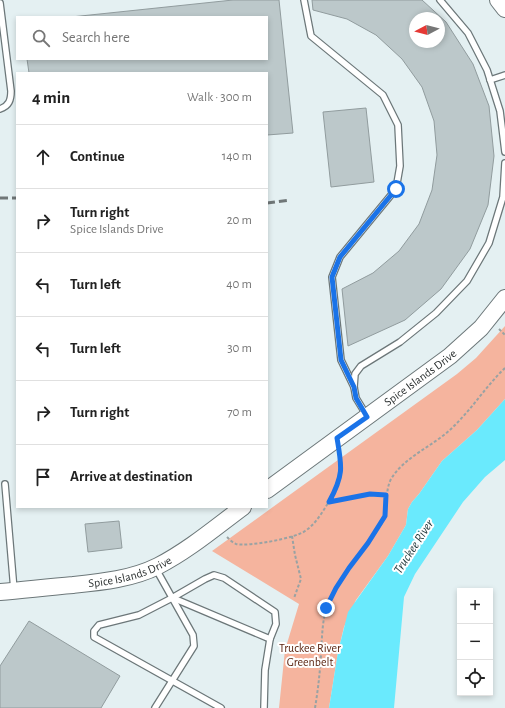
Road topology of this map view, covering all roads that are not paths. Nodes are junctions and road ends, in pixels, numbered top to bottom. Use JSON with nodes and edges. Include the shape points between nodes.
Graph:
{"nodes":[{"id":1,"x":304,"y":0,"type":"edge"},
{"id":2,"x":440,"y":0,"type":"edge"},
{"id":3,"x":498,"y":0,"type":"edge"},
{"id":4,"x":0,"y":3,"type":"edge"},
{"id":5,"x":505,"y":9,"type":"edge"},
{"id":6,"x":505,"y":75,"type":"edge"},
{"id":7,"x":490,"y":80,"type":"junction"},
{"id":8,"x":0,"y":109,"type":"edge"},
{"id":9,"x":505,"y":152,"type":"edge"},
{"id":10,"x":505,"y":163,"type":"edge"},
{"id":11,"x":504,"y":198,"type":"edge"},
{"id":12,"x":505,"y":298,"type":"edge"},
{"id":13,"x":354,"y":387,"type":"junction"},
{"id":14,"x":367,"y":417,"type":"junction"},
{"id":15,"x":5,"y":484,"type":"dead end"},
{"id":16,"x":268,"y":489,"type":"edge"},
{"id":17,"x":242,"y":508,"type":"edge"},
{"id":18,"x":155,"y":567,"type":"junction"},
{"id":19,"x":7,"y":591,"type":"edge"},
{"id":20,"x":172,"y":598,"type":"junction"},
{"id":21,"x":270,"y":639,"type":"junction"},
{"id":22,"x":172,"y":681,"type":"junction"},
{"id":23,"x":155,"y":708,"type":"edge"},
{"id":24,"x":221,"y":708,"type":"edge"},
{"id":25,"x":264,"y":708,"type":"edge"}],
"edges":[{"from":1,"to":13,"type":"lane","via":[[311,36],[384,95],[398,125],[400,166],[396,189],[340,257],[332,277],[341,360]]},
{"from":2,"to":7,"type":"lane","via":[[468,33]]},
{"from":3,"to":5,"type":"street"},
{"from":4,"to":8,"type":"lane","via":[[11,91],[11,100],[6,107]]},
{"from":6,"to":7,"type":"lane"},
{"from":7,"to":9,"type":"lane","via":[[500,111]]},
{"from":10,"to":11,"type":"lane"},
{"from":11,"to":13,"type":"lane","via":[[489,243],[467,281],[436,313],[400,342],[361,366],[355,374]]},
{"from":12,"to":14,"type":"street","name":"Spice Islands Drive","via":[[466,343]]},
{"from":13,"to":14,"type":"lane","via":[[356,398]]},
{"from":14,"to":16,"type":"street","name":"Spice Islands Drive"},
{"from":15,"to":19,"type":"lane"},
{"from":17,"to":18,"type":"street","name":"Spice Islands Drive","via":[[175,556]]},
{"from":18,"to":19,"type":"street","name":"Spice Islands Drive","via":[[118,579]]},
{"from":18,"to":20,"type":"lane"},
{"from":20,"to":21,"type":"lane"},
{"from":20,"to":21,"type":"lane","via":[[214,575],[224,578],[275,612],[276,624]]},
{"from":20,"to":22,"type":"lane","via":[[193,635],[194,646]]},
{"from":20,"to":22,"type":"lane","via":[[139,615],[100,625],[94,631],[94,637]]},
{"from":21,"to":25,"type":"lane","via":[[265,670]]},
{"from":22,"to":23,"type":"lane"},
{"from":22,"to":24,"type":"lane"}]}
